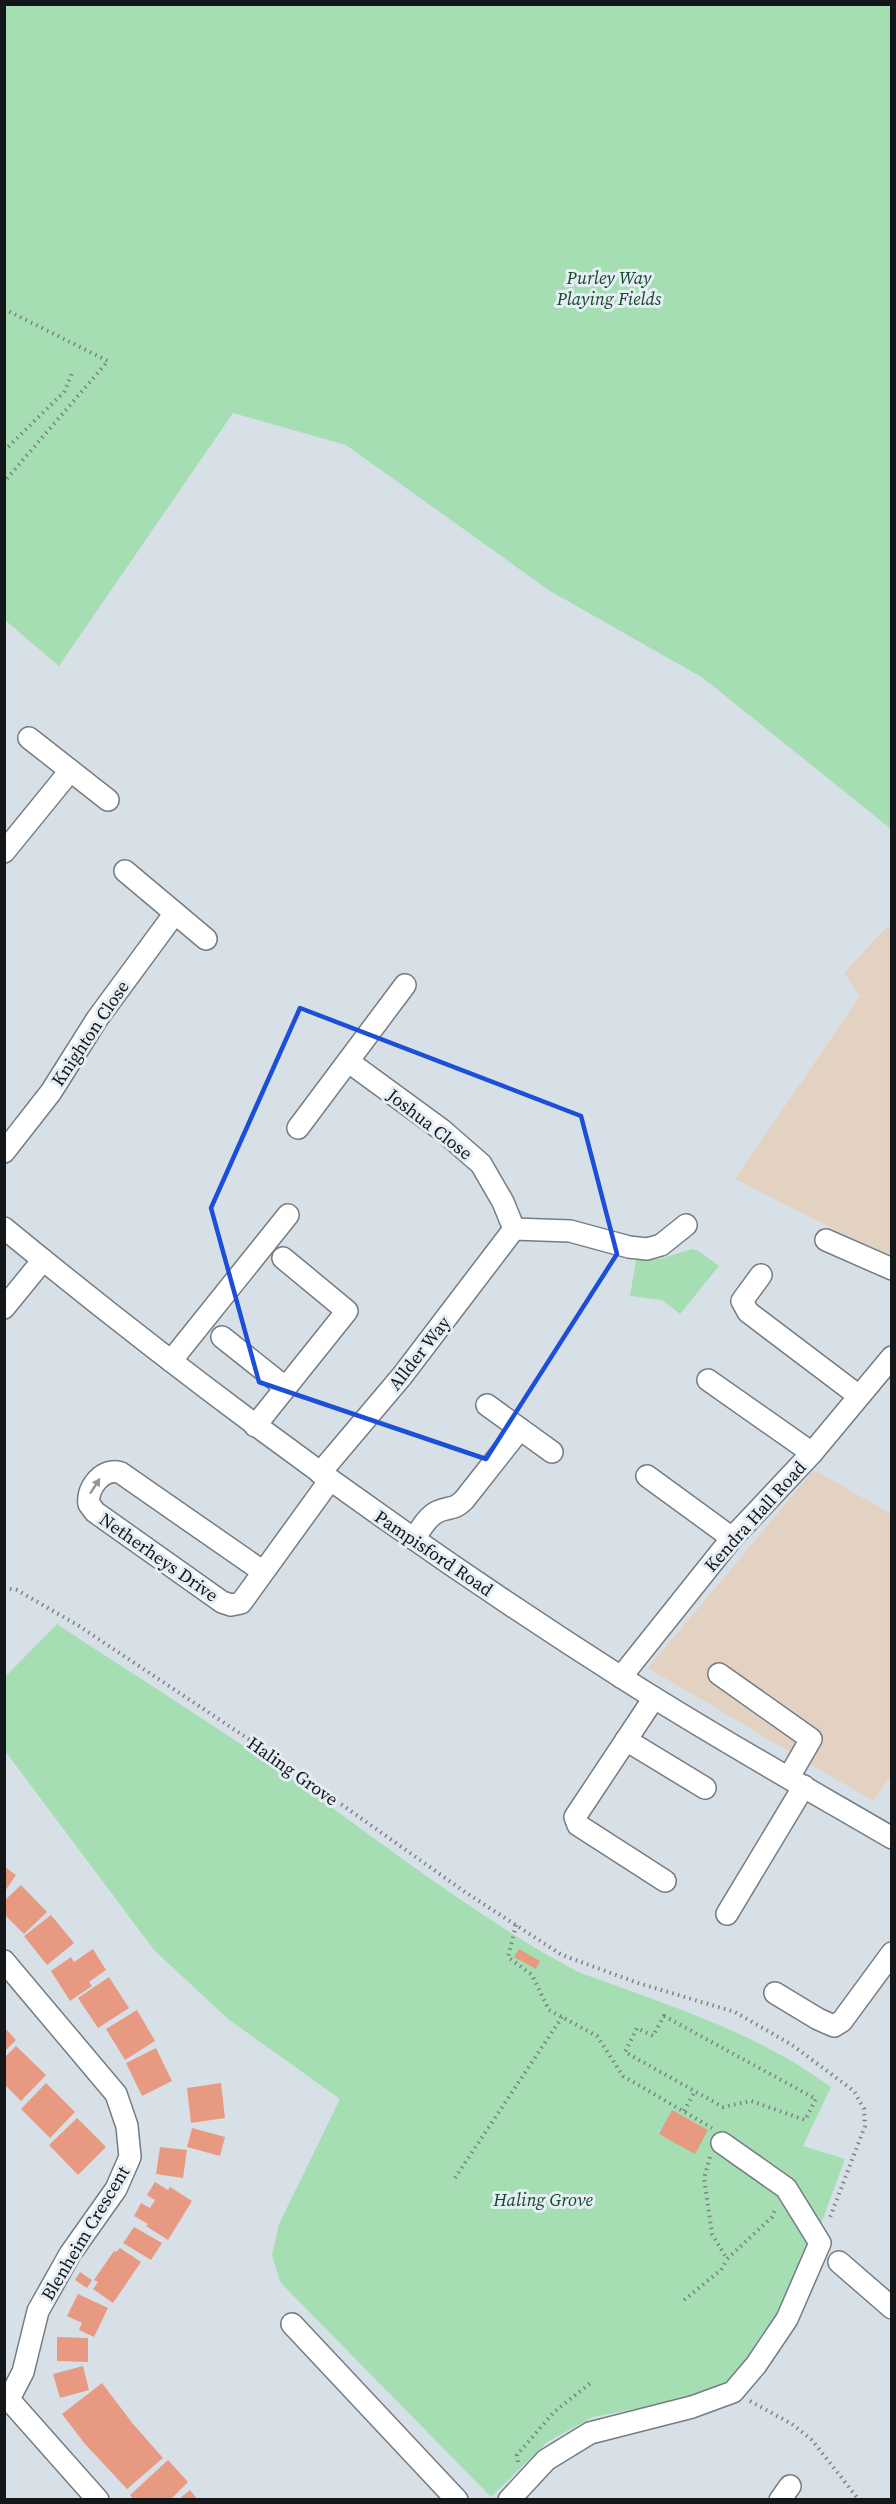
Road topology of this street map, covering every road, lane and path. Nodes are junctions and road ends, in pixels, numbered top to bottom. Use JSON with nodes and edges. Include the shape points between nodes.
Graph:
{"nodes":[{"id":1,"x":4,"y":309,"type":"edge"},
{"id":2,"x":73,"y":371,"type":"dead end"},
{"id":3,"x":4,"y":451,"type":"edge"},
{"id":4,"x":4,"y":482,"type":"edge"},
{"id":5,"x":29,"y":738,"type":"dead end"},
{"id":6,"x":70,"y":771,"type":"junction"},
{"id":7,"x":108,"y":800,"type":"dead end"},
{"id":8,"x":4,"y":852,"type":"edge"},
{"id":9,"x":125,"y":871,"type":"dead end"},
{"id":10,"x":175,"y":913,"type":"junction"},
{"id":11,"x":206,"y":939,"type":"dead end"},
{"id":12,"x":405,"y":985,"type":"dead end"},
{"id":13,"x":349,"y":1062,"type":"junction"},
{"id":14,"x":298,"y":1128,"type":"dead end"},
{"id":15,"x":4,"y":1152,"type":"edge"},
{"id":16,"x":288,"y":1215,"type":"dead end"},
{"id":17,"x":686,"y":1226,"type":"dead end"},
{"id":18,"x":4,"y":1228,"type":"edge"},
{"id":19,"x":514,"y":1229,"type":"junction"},
{"id":20,"x":826,"y":1240,"type":"dead end"},
{"id":21,"x":283,"y":1258,"type":"dead end"},
{"id":22,"x":43,"y":1260,"type":"junction"},
{"id":23,"x":891,"y":1269,"type":"edge"},
{"id":24,"x":761,"y":1275,"type":"dead end"},
{"id":25,"x":4,"y":1308,"type":"edge"},
{"id":26,"x":222,"y":1337,"type":"dead end"},
{"id":27,"x":171,"y":1361,"type":"junction"},
{"id":28,"x":888,"y":1367,"type":"edge"},
{"id":29,"x":708,"y":1380,"type":"dead end"},
{"id":30,"x":286,"y":1388,"type":"junction"},
{"id":31,"x":859,"y":1396,"type":"junction"},
{"id":32,"x":487,"y":1405,"type":"dead end"},
{"id":33,"x":255,"y":1426,"type":"junction"},
{"id":34,"x":520,"y":1429,"type":"junction"},
{"id":35,"x":552,"y":1452,"type":"dead end"},
{"id":36,"x":812,"y":1453,"type":"junction"},
{"id":37,"x":647,"y":1476,"type":"dead end"},
{"id":38,"x":325,"y":1477,"type":"junction"},
{"id":39,"x":732,"y":1538,"type":"junction"},
{"id":40,"x":414,"y":1539,"type":"junction"},
{"id":41,"x":262,"y":1572,"type":"junction"},
{"id":42,"x":4,"y":1588,"type":"edge"},
{"id":43,"x":719,"y":1674,"type":"dead end"},
{"id":44,"x":621,"y":1677,"type":"junction"},
{"id":45,"x":654,"y":1698,"type":"junction"},
{"id":46,"x":626,"y":1740,"type":"junction"},
{"id":47,"x":796,"y":1782,"type":"junction"},
{"id":48,"x":705,"y":1788,"type":"dead end"},
{"id":49,"x":891,"y":1838,"type":"edge"},
{"id":50,"x":665,"y":1881,"type":"dead end"},
{"id":51,"x":727,"y":1914,"type":"dead end"},
{"id":52,"x":516,"y":1925,"type":"junction"},
{"id":53,"x":891,"y":1953,"type":"edge"},
{"id":54,"x":4,"y":1960,"type":"edge"},
{"id":55,"x":775,"y":1993,"type":"dead end"},
{"id":56,"x":562,"y":2017,"type":"junction"},
{"id":57,"x":695,"y":2091,"type":"junction"},
{"id":58,"x":684,"y":2111,"type":"junction"},
{"id":59,"x":722,"y":2143,"type":"junction"},
{"id":60,"x":455,"y":2178,"type":"dead end"},
{"id":61,"x":786,"y":2188,"type":"junction"},
{"id":62,"x":820,"y":2243,"type":"junction"},
{"id":63,"x":727,"y":2259,"type":"junction"},
{"id":64,"x":839,"y":2262,"type":"dead end"},
{"id":65,"x":684,"y":2300,"type":"dead end"},
{"id":66,"x":891,"y":2308,"type":"edge"},
{"id":67,"x":292,"y":2324,"type":"dead end"},
{"id":68,"x":593,"y":2381,"type":"dead end"},
{"id":69,"x":733,"y":2392,"type":"junction"},
{"id":70,"x":7,"y":2396,"type":"edge"},
{"id":71,"x":523,"y":2482,"type":"junction"},
{"id":72,"x":99,"y":2499,"type":"edge"},
{"id":73,"x":457,"y":2499,"type":"edge"},
{"id":74,"x":509,"y":2499,"type":"edge"},
{"id":75,"x":859,"y":2499,"type":"edge"}],
"edges":[{"from":1,"to":4,"type":"path","via":[[108,361]]},
{"from":2,"to":3,"type":"path","via":[[64,392]]},
{"from":5,"to":6,"type":"street"},
{"from":6,"to":7,"type":"street"},
{"from":6,"to":8,"type":"street"},
{"from":9,"to":10,"type":"street"},
{"from":10,"to":11,"type":"street"},
{"from":10,"to":15,"type":"street","name":"Knighton Close","via":[[97,1019],[51,1092]]},
{"from":12,"to":13,"type":"street"},
{"from":13,"to":14,"type":"street"},
{"from":13,"to":19,"type":"street","name":"Joshua Close","via":[[442,1130],[481,1164]]},
{"from":16,"to":27,"type":"street"},
{"from":17,"to":19,"type":"street","via":[[661,1245],[647,1249],[570,1231]]},
{"from":18,"to":22,"type":"street","name":"Pampisford Road"},
{"from":19,"to":38,"type":"street","name":"Allder Way"},
{"from":20,"to":23,"type":"street"},
{"from":21,"to":30,"type":"street","via":[[347,1311]]},
{"from":22,"to":25,"type":"street"},
{"from":22,"to":27,"type":"street","name":"Pampisford Road"},
{"from":24,"to":31,"type":"street","via":[[742,1301],[748,1312]]},
{"from":26,"to":30,"type":"street"},
{"from":27,"to":33,"type":"street","name":"Pampisford Road"},
{"from":28,"to":31,"type":"street","name":"Kendra Hall Road"},
{"from":29,"to":36,"type":"street"},
{"from":30,"to":33,"type":"street"},
{"from":31,"to":36,"type":"street","name":"Kendra Hall Road"},
{"from":32,"to":34,"type":"street"},
{"from":33,"to":38,"type":"street","name":"Pampisford Road"},
{"from":34,"to":35,"type":"street"},
{"from":34,"to":40,"type":"street","via":[[464,1500],[456,1508],[429,1518]]},
{"from":36,"to":39,"type":"street","name":"Kendra Hall Road"},
{"from":37,"to":39,"type":"street"},
{"from":38,"to":40,"type":"street","name":"Pampisford Road"},
{"from":38,"to":41,"type":"street","name":"Netherheys Drive"},
{"from":39,"to":44,"type":"street","name":"Kendra Hall Road"},
{"from":40,"to":44,"type":"street","name":"Pampisford Road"},
{"from":41,"to":41,"type":"street","name":"Netherheys Drive","one_way":true,"via":[[241,1603],[222,1602],[95,1512],[88,1500],[97,1482],[110,1471],[121,1473]]},
{"from":42,"to":52,"type":"path","name":"Haling Grove","via":[[17,1590],[79,1626]]},
{"from":43,"to":47,"type":"street","via":[[811,1739]]},
{"from":44,"to":45,"type":"street","name":"Pampisford Road"},
{"from":45,"to":46,"type":"street"},
{"from":45,"to":47,"type":"street","name":"Pampisford Road"},
{"from":46,"to":48,"type":"street"},
{"from":46,"to":50,"type":"street","via":[[575,1817],[578,1825]]},
{"from":47,"to":49,"type":"street","name":"Pampisford Road"},
{"from":47,"to":51,"type":"street"},
{"from":52,"to":56,"type":"path","via":[[508,1958],[532,1975],[549,2010]]},
{"from":52,"to":62,"type":"path","name":"Haling Grove","via":[[562,1955],[735,2012],[792,2045],[854,2091],[864,2109],[865,2126]]},
{"from":53,"to":55,"type":"street","via":[[842,2021],[834,2026]]},
{"from":54,"to":70,"type":"street","name":"Blenheim Crescent","via":[[116,2094],[127,2126],[130,2157],[116,2189],[70,2254],[38,2311],[23,2372]]},
{"from":56,"to":58,"type":"path","via":[[597,2036],[623,2076]]},
{"from":56,"to":60,"type":"path"},
{"from":57,"to":57,"type":"path","via":[[625,2052],[637,2028],[653,2036],[664,2016],[816,2099],[805,2120],[751,2101],[723,2107]]},
{"from":57,"to":58,"type":"path"},
{"from":58,"to":59,"type":"path","via":[[718,2132]]},
{"from":59,"to":61,"type":"street"},
{"from":59,"to":63,"type":"path","via":[[709,2158],[704,2178],[712,2234]]},
{"from":61,"to":62,"type":"street"},
{"from":61,"to":63,"type":"path","via":[[772,2217]]},
{"from":62,"to":69,"type":"street","via":[[787,2319]]},
{"from":63,"to":65,"type":"path","via":[[721,2270]]},
{"from":64,"to":66,"type":"street"},
{"from":67,"to":73,"type":"street"},
{"from":68,"to":71,"type":"path","via":[[554,2412],[517,2455]]},
{"from":69,"to":71,"type":"street","via":[[692,2407],[590,2433],[546,2460]]},
{"from":69,"to":75,"type":"path","via":[[792,2424],[812,2440]]},
{"from":70,"to":72,"type":"street"},
{"from":71,"to":74,"type":"street"}]}
